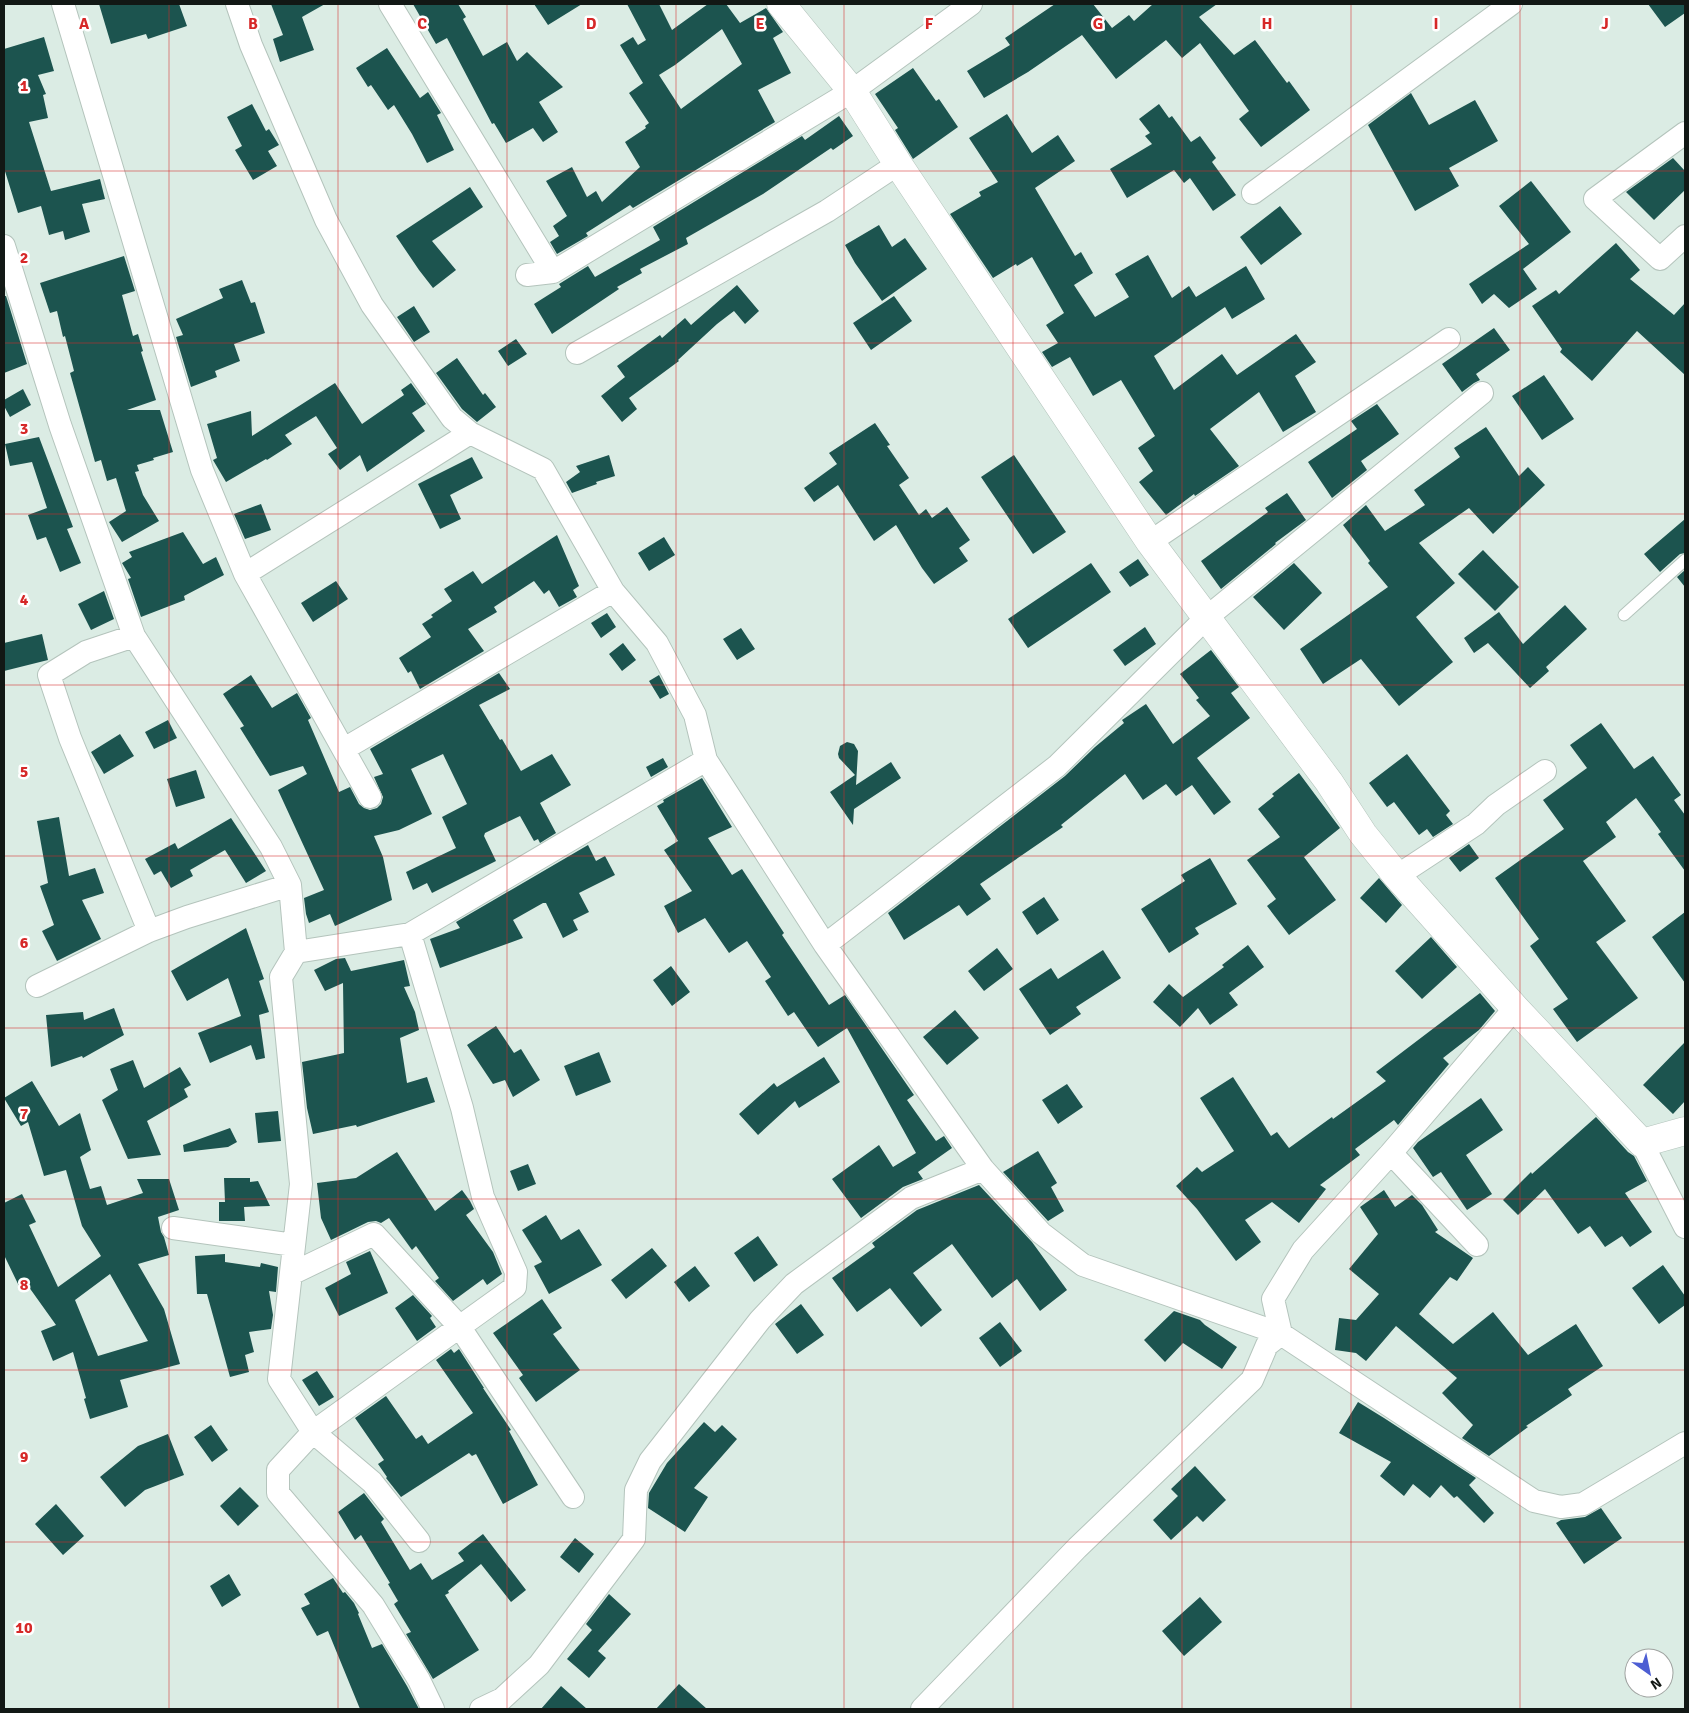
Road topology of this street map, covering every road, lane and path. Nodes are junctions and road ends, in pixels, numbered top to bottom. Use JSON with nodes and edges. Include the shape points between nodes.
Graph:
{"nodes":[{"id":1,"x":63,"y":4,"type":"edge"},
{"id":2,"x":237,"y":4,"type":"edge"},
{"id":3,"x":390,"y":4,"type":"edge"},
{"id":4,"x":971,"y":4,"type":"edge"},
{"id":5,"x":1511,"y":4,"type":"edge"},
{"id":6,"x":786,"y":5,"type":"edge"},
{"id":7,"x":852,"y":92,"type":"junction"},
{"id":8,"x":1685,"y":133,"type":"edge"},
{"id":9,"x":898,"y":164,"type":"junction"},
{"id":10,"x":1253,"y":193,"type":"dead end"},
{"id":11,"x":1685,"y":236,"type":"edge"},
{"id":12,"x":4,"y":246,"type":"edge"},
{"id":13,"x":553,"y":272,"type":"junction"},
{"id":14,"x":527,"y":275,"type":"dead end"},
{"id":15,"x":1449,"y":340,"type":"dead end"},
{"id":16,"x":577,"y":354,"type":"dead end"},
{"id":17,"x":1482,"y":393,"type":"dead end"},
{"id":18,"x":470,"y":434,"type":"junction"},
{"id":19,"x":1150,"y":542,"type":"junction"},
{"id":20,"x":1685,"y":560,"type":"edge"},
{"id":21,"x":245,"y":574,"type":"junction"},
{"id":22,"x":613,"y":591,"type":"junction"},
{"id":23,"x":1624,"y":615,"type":"dead end"},
{"id":24,"x":1206,"y":618,"type":"junction"},
{"id":25,"x":134,"y":636,"type":"junction"},
{"id":26,"x":344,"y":749,"type":"junction"},
{"id":27,"x":706,"y":760,"type":"junction"},
{"id":28,"x":1545,"y":772,"type":"dead end"},
{"id":29,"x":370,"y":798,"type":"dead end"},
{"id":30,"x":1397,"y":876,"type":"junction"},
{"id":31,"x":290,"y":885,"type":"junction"},
{"id":32,"x":150,"y":931,"type":"junction"},
{"id":33,"x":410,"y":934,"type":"junction"},
{"id":34,"x":825,"y":946,"type":"junction"},
{"id":35,"x":296,"y":952,"type":"junction"},
{"id":36,"x":36,"y":986,"type":"dead end"},
{"id":37,"x":1515,"y":1008,"type":"junction"},
{"id":38,"x":1685,"y":1130,"type":"edge"},
{"id":39,"x":1642,"y":1143,"type":"junction"},
{"id":40,"x":1391,"y":1153,"type":"junction"},
{"id":41,"x":983,"y":1169,"type":"junction"},
{"id":42,"x":1685,"y":1227,"type":"edge"},
{"id":43,"x":173,"y":1228,"type":"dead end"},
{"id":44,"x":294,"y":1245,"type":"junction"},
{"id":45,"x":1477,"y":1246,"type":"dead end"},
{"id":46,"x":291,"y":1274,"type":"junction"},
{"id":47,"x":459,"y":1326,"type":"junction"},
{"id":48,"x":1281,"y":1334,"type":"junction"},
{"id":49,"x":313,"y":1432,"type":"junction"},
{"id":50,"x":1685,"y":1443,"type":"edge"},
{"id":51,"x":573,"y":1497,"type":"dead end"},
{"id":52,"x":420,"y":1541,"type":"dead end"},
{"id":53,"x":434,"y":1709,"type":"edge"},
{"id":54,"x":481,"y":1709,"type":"edge"},
{"id":55,"x":922,"y":1709,"type":"edge"}],
"edges":[{"from":1,"to":21,"type":"street","via":[[202,470]]},
{"from":2,"to":18,"type":"street","via":[[251,45],[326,220],[372,304],[452,418]]},
{"from":3,"to":13,"type":"street"},
{"from":4,"to":7,"type":"street"},
{"from":5,"to":10,"type":"street"},
{"from":6,"to":7,"type":"street"},
{"from":7,"to":9,"type":"street"},
{"from":7,"to":13,"type":"street"},
{"from":8,"to":11,"type":"street","via":[[1595,199],[1660,259]]},
{"from":9,"to":16,"type":"street","via":[[828,211]]},
{"from":9,"to":19,"type":"street"},
{"from":12,"to":25,"type":"street","via":[[60,425]]},
{"from":13,"to":14,"type":"street"},
{"from":15,"to":19,"type":"street"},
{"from":17,"to":24,"type":"street"},
{"from":18,"to":21,"type":"street"},
{"from":18,"to":22,"type":"street","via":[[542,469]]},
{"from":19,"to":24,"type":"street"},
{"from":20,"to":23,"type":"lane"},
{"from":21,"to":26,"type":"street"},
{"from":22,"to":26,"type":"street"},
{"from":22,"to":27,"type":"street","via":[[658,643],[695,716]]},
{"from":24,"to":30,"type":"street"},
{"from":24,"to":34,"type":"street","via":[[1057,766]]},
{"from":25,"to":31,"type":"street","via":[[271,847]]},
{"from":25,"to":32,"type":"street","via":[[86,652],[49,675],[70,738]]},
{"from":26,"to":29,"type":"street"},
{"from":27,"to":33,"type":"street"},
{"from":27,"to":34,"type":"street"},
{"from":28,"to":30,"type":"street","via":[[1496,805],[1476,824]]},
{"from":30,"to":37,"type":"street"},
{"from":31,"to":32,"type":"street","via":[[187,916]]},
{"from":31,"to":35,"type":"street"},
{"from":32,"to":36,"type":"street"},
{"from":33,"to":35,"type":"street"},
{"from":33,"to":47,"type":"street","via":[[462,1108],[483,1197],[516,1272],[515,1287]]},
{"from":34,"to":41,"type":"street"},
{"from":35,"to":44,"type":"street","via":[[281,977],[301,1184]]},
{"from":37,"to":39,"type":"street"},
{"from":37,"to":40,"type":"street"},
{"from":38,"to":39,"type":"street"},
{"from":39,"to":42,"type":"street"},
{"from":40,"to":45,"type":"street"},
{"from":40,"to":48,"type":"street","via":[[1303,1250],[1273,1299]]},
{"from":41,"to":48,"type":"street","via":[[1041,1233],[1083,1266]]},
{"from":41,"to":54,"type":"street","via":[[911,1198],[794,1284],[760,1320],[650,1461],[636,1490],[634,1538],[539,1666],[502,1699]]},
{"from":43,"to":44,"type":"street"},
{"from":44,"to":46,"type":"street"},
{"from":46,"to":47,"type":"street","via":[[374,1234]]},
{"from":46,"to":49,"type":"street","via":[[279,1380]]},
{"from":47,"to":49,"type":"street"},
{"from":47,"to":51,"type":"street"},
{"from":48,"to":50,"type":"street","via":[[1534,1501],[1561,1507],[1583,1504]]},
{"from":48,"to":55,"type":"street","via":[[1266,1345],[1252,1380],[1077,1548]]},
{"from":49,"to":52,"type":"street","via":[[372,1482]]},
{"from":49,"to":53,"type":"street","via":[[278,1470],[278,1493],[373,1605],[420,1680]]}]}
